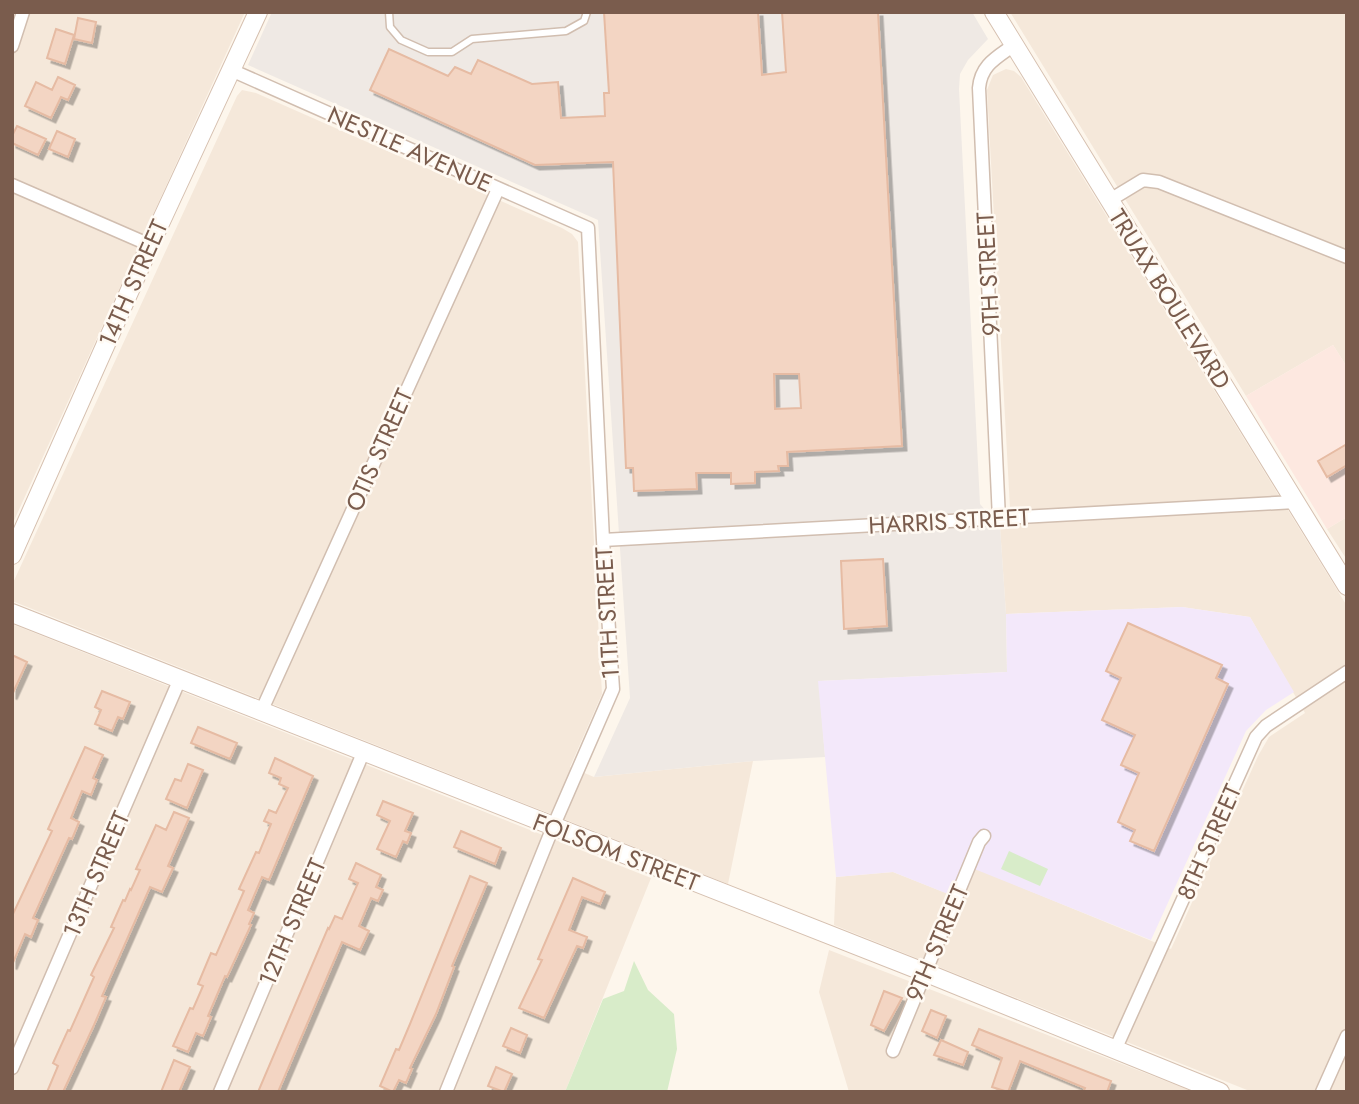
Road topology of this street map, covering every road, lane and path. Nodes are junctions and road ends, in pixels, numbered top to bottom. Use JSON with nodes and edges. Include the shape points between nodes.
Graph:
{"nodes":[{"id":1,"x":23,"y":12,"type":"edge"},
{"id":2,"x":258,"y":12,"type":"edge"},
{"id":3,"x":389,"y":12,"type":"edge"},
{"id":4,"x":587,"y":12,"type":"edge"},
{"id":5,"x":995,"y":12,"type":"edge"},
{"id":6,"x":1014,"y":45,"type":"junction"},
{"id":7,"x":12,"y":46,"type":"edge"},
{"id":8,"x":231,"y":70,"type":"junction"},
{"id":9,"x":12,"y":185,"type":"edge"},
{"id":10,"x":498,"y":189,"type":"junction"},
{"id":11,"x":1110,"y":200,"type":"junction"},
{"id":12,"x":588,"y":228,"type":"joint"},
{"id":13,"x":150,"y":245,"type":"junction"},
{"id":14,"x":1347,"y":257,"type":"edge"},
{"id":15,"x":1295,"y":502,"type":"junction"},
{"id":16,"x":999,"y":519,"type":"junction"},
{"id":17,"x":603,"y":540,"type":"junction"},
{"id":18,"x":12,"y":555,"type":"edge"},
{"id":19,"x":1347,"y":586,"type":"edge"},
{"id":20,"x":12,"y":613,"type":"edge"},
{"id":21,"x":1347,"y":672,"type":"edge"},
{"id":22,"x":179,"y":681,"type":"junction"},
{"id":23,"x":261,"y":712,"type":"junction"},
{"id":24,"x":363,"y":752,"type":"junction"},
{"id":25,"x":553,"y":827,"type":"junction"},
{"id":26,"x":984,"y":836,"type":"dead end"},
{"id":27,"x":924,"y":972,"type":"junction"},
{"id":28,"x":1347,"y":1036,"type":"edge"},
{"id":29,"x":1115,"y":1050,"type":"junction"},
{"id":30,"x":892,"y":1051,"type":"dead end"},
{"id":31,"x":12,"y":1068,"type":"edge"},
{"id":32,"x":220,"y":1092,"type":"edge"},
{"id":33,"x":446,"y":1092,"type":"edge"},
{"id":34,"x":1220,"y":1092,"type":"edge"},
{"id":35,"x":1322,"y":1092,"type":"edge"}],
"edges":[{"from":1,"to":7,"type":"street"},
{"from":2,"to":8,"type":"street","name":"14TH STREET"},
{"from":3,"to":4,"type":"lane","via":[[390,27],[401,40],[428,52],[452,52],[472,39],[566,31],[584,21]]},
{"from":5,"to":6,"type":"street","name":"TRUAX BOULEVARD"},
{"from":6,"to":11,"type":"street","name":"TRUAX BOULEVARD"},
{"from":6,"to":16,"type":"street","name":"9TH STREET","via":[[988,63],[979,88]]},
{"from":8,"to":10,"type":"street","name":"NESTLE AVENUE"},
{"from":8,"to":13,"type":"street","name":"14TH STREET"},
{"from":9,"to":13,"type":"street"},
{"from":10,"to":12,"type":"street","name":"NESTLE AVENUE"},
{"from":10,"to":23,"type":"street","name":"OTIS STREET"},
{"from":11,"to":14,"type":"street","via":[[1143,180],[1159,182]]},
{"from":11,"to":15,"type":"street","name":"TRUAX BOULEVARD"},
{"from":12,"to":17,"type":"street","name":"11TH STREET"},
{"from":13,"to":18,"type":"street","name":"14TH STREET"},
{"from":15,"to":16,"type":"street","name":"HARRIS STREET"},
{"from":15,"to":19,"type":"street","name":"TRUAX BOULEVARD"},
{"from":16,"to":17,"type":"street","name":"HARRIS STREET"},
{"from":17,"to":25,"type":"street","name":"11TH STREET","via":[[613,689]]},
{"from":20,"to":22,"type":"street","name":"FOLSOM STREET"},
{"from":21,"to":29,"type":"street","name":"8TH STREET","via":[[1255,737]]},
{"from":22,"to":23,"type":"street","name":"FOLSOM STREET"},
{"from":22,"to":31,"type":"street","name":"13TH STREET"},
{"from":23,"to":24,"type":"street","name":"FOLSOM STREET"},
{"from":24,"to":25,"type":"street","name":"FOLSOM STREET"},
{"from":24,"to":32,"type":"street","name":"12TH STREET"},
{"from":25,"to":27,"type":"street","name":"FOLSOM STREET"},
{"from":25,"to":33,"type":"street","name":"11TH STREET"},
{"from":26,"to":27,"type":"street","name":"9TH STREET"},
{"from":27,"to":29,"type":"street","name":"FOLSOM STREET"},
{"from":27,"to":30,"type":"street","name":"9TH STREET"},
{"from":28,"to":35,"type":"street"},
{"from":29,"to":34,"type":"street","name":"FOLSOM STREET"}]}
